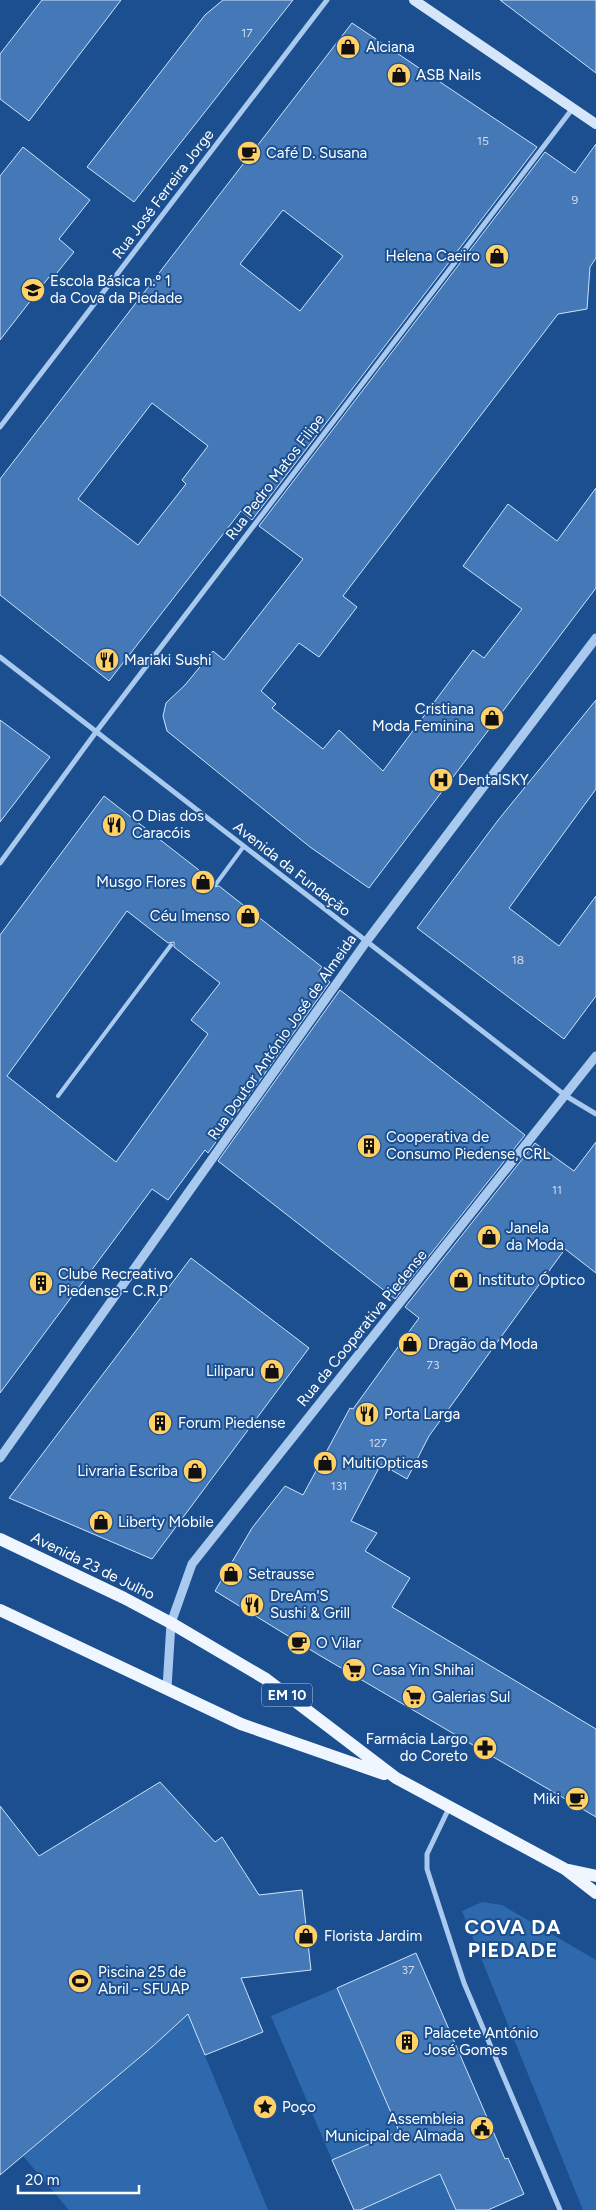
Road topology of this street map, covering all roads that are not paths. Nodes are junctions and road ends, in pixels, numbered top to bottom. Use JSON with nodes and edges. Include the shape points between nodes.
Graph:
{"nodes":[{"id":1,"x":327,"y":0,"type":"edge"},
{"id":2,"x":414,"y":0,"type":"edge"},
{"id":3,"x":573,"y":108,"type":"junction"},
{"id":4,"x":596,"y":124,"type":"edge"},
{"id":5,"x":0,"y":427,"type":"edge"},
{"id":6,"x":596,"y":638,"type":"edge"},
{"id":7,"x":0,"y":657,"type":"edge"},
{"id":8,"x":96,"y":732,"type":"junction"},
{"id":9,"x":244,"y":846,"type":"junction"},
{"id":10,"x":0,"y":863,"type":"edge"},
{"id":11,"x":216,"y":884,"type":"dead end"},
{"id":12,"x":366,"y":942,"type":"junction"},
{"id":13,"x":171,"y":945,"type":"dead end"},
{"id":14,"x":596,"y":1056,"type":"edge"},
{"id":15,"x":58,"y":1096,"type":"dead end"},
{"id":16,"x":566,"y":1096,"type":"junction"},
{"id":17,"x":596,"y":1114,"type":"edge"},
{"id":18,"x":0,"y":1458,"type":"edge"},
{"id":19,"x":0,"y":1539,"type":"edge"},
{"id":20,"x":0,"y":1610,"type":"edge"},
{"id":21,"x":171,"y":1623,"type":"junction"},
{"id":22,"x":167,"y":1688,"type":"junction"},
{"id":23,"x":396,"y":1778,"type":"junction"},
{"id":24,"x":450,"y":1807,"type":"junction"},
{"id":25,"x":565,"y":1869,"type":"junction"},
{"id":26,"x":596,"y":1876,"type":"edge"},
{"id":27,"x":596,"y":1893,"type":"edge"},
{"id":28,"x":560,"y":2210,"type":"edge"}],
"edges":[{"from":1,"to":5,"type":"street","name":"Rua José Ferreira Jorge"},
{"from":2,"to":3,"type":"main road"},
{"from":3,"to":4,"type":"main road"},
{"from":3,"to":8,"type":"street","name":"Rua Pedro Matos Filipe"},
{"from":6,"to":12,"type":"street","name":"Rua Doutor António José de Almeida"},
{"from":7,"to":8,"type":"street","name":"Avenida da Fundação"},
{"from":8,"to":9,"type":"street","name":"Avenida da Fundação"},
{"from":8,"to":10,"type":"street","name":"Rua Pedro Matos Filipe"},
{"from":9,"to":11,"type":"lane"},
{"from":9,"to":12,"type":"street","name":"Avenida da Fundação"},
{"from":12,"to":16,"type":"street","name":"Avenida da Fundação"},
{"from":12,"to":18,"type":"street","name":"Rua Doutor António José de Almeida"},
{"from":13,"to":15,"type":"lane"},
{"from":14,"to":16,"type":"street","name":"Rua da Cooperativa Piedense"},
{"from":16,"to":17,"type":"street","name":"Avenida da Fundação"},
{"from":16,"to":21,"type":"street","name":"Rua da Cooperativa Piedense","via":[[192,1564]]},
{"from":19,"to":21,"type":"main road","name":"Avenida 23 de Julho","number":"EM 10"},
{"from":20,"to":22,"type":"main road","number":"EM 10"},
{"from":21,"to":22,"type":"street","name":"Rua da Cooperativa Piedense"},
{"from":21,"to":23,"type":"main road","number":"EM 10","via":[[266,1680]]},
{"from":22,"to":23,"type":"main road","number":"EM 10","via":[[241,1724]]},
{"from":23,"to":24,"type":"main road","number":"EM 10"},
{"from":24,"to":25,"type":"main road","number":"EM 10"},
{"from":24,"to":28,"type":"street","via":[[427,1854],[427,1869],[464,1983]]},
{"from":25,"to":26,"type":"main road","number":"EM 10"},
{"from":25,"to":27,"type":"main road","number":"EM 10"}]}
